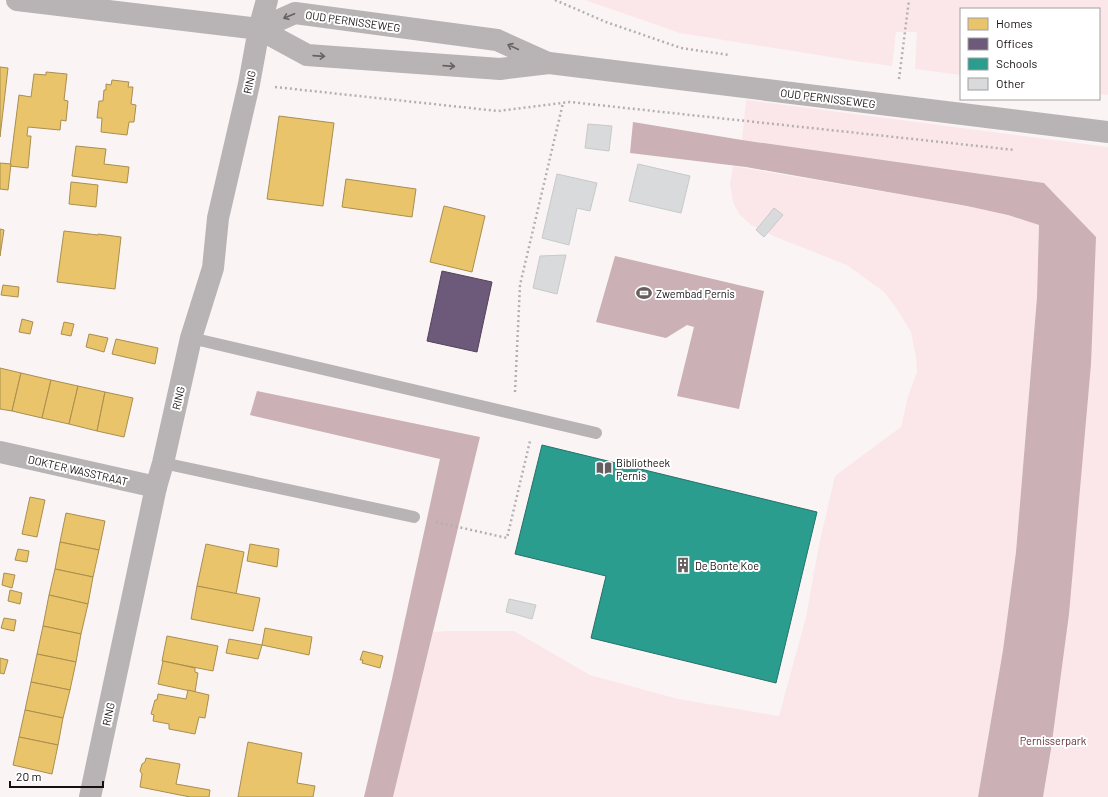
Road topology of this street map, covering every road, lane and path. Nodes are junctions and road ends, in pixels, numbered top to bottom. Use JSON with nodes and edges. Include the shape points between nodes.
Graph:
{"nodes":[{"id":1,"x":17,"y":0,"type":"edge"},
{"id":2,"x":267,"y":0,"type":"edge"},
{"id":3,"x":555,"y":0,"type":"edge"},
{"id":4,"x":909,"y":0,"type":"edge"},
{"id":5,"x":259,"y":29,"type":"junction"},
{"id":6,"x":735,"y":56,"type":"dead end"},
{"id":7,"x":549,"y":64,"type":"junction"},
{"id":8,"x":898,"y":81,"type":"dead end"},
{"id":9,"x":249,"y":84,"type":"junction"},
{"id":10,"x":563,"y":103,"type":"junction"},
{"id":11,"x":1108,"y":132,"type":"edge"},
{"id":12,"x":1021,"y":151,"type":"dead end"},
{"id":13,"x":191,"y":338,"type":"junction"},
{"id":14,"x":514,"y":414,"type":"junction"},
{"id":15,"x":536,"y":419,"type":"junction"},
{"id":16,"x":596,"y":433,"type":"dead end"},
{"id":17,"x":0,"y":452,"type":"edge"},
{"id":18,"x":163,"y":463,"type":"junction"},
{"id":19,"x":156,"y":487,"type":"junction"},
{"id":20,"x":414,"y":517,"type":"joint"},
{"id":21,"x":90,"y":797,"type":"edge"}],
"edges":[{"from":1,"to":5,"type":"street"},
{"from":2,"to":5,"type":"street","name":"RING"},
{"from":3,"to":6,"type":"path","via":[[606,22],[681,48]]},
{"from":4,"to":8,"type":"path"},
{"from":5,"to":7,"type":"street","name":"OUD PERNISSEWEG","one_way":true,"via":[[306,55],[500,69]]},
{"from":7,"to":5,"type":"street","name":"OUD PERNISSEWEG","one_way":true,"via":[[497,40],[295,13]]},
{"from":5,"to":9,"type":"street","name":"RING"},
{"from":7,"to":11,"type":"street","name":"OUD PERNISSEWEG"},
{"from":9,"to":10,"type":"path","via":[[498,112]]},
{"from":9,"to":13,"type":"street","name":"RING","via":[[218,218],[213,268]]},
{"from":10,"to":12,"type":"path"},
{"from":10,"to":14,"type":"path","via":[[520,285]]},
{"from":13,"to":14,"type":"lane"},
{"from":13,"to":18,"type":"street","name":"RING"},
{"from":14,"to":15,"type":"lane"},
{"from":15,"to":16,"type":"lane"},
{"from":15,"to":20,"type":"path","via":[[507,538]]},
{"from":17,"to":19,"type":"street","name":"DOKTER WASSTRAAT"},
{"from":18,"to":19,"type":"street","name":"RING"},
{"from":18,"to":20,"type":"lane"},
{"from":19,"to":21,"type":"street","name":"RING"}]}
